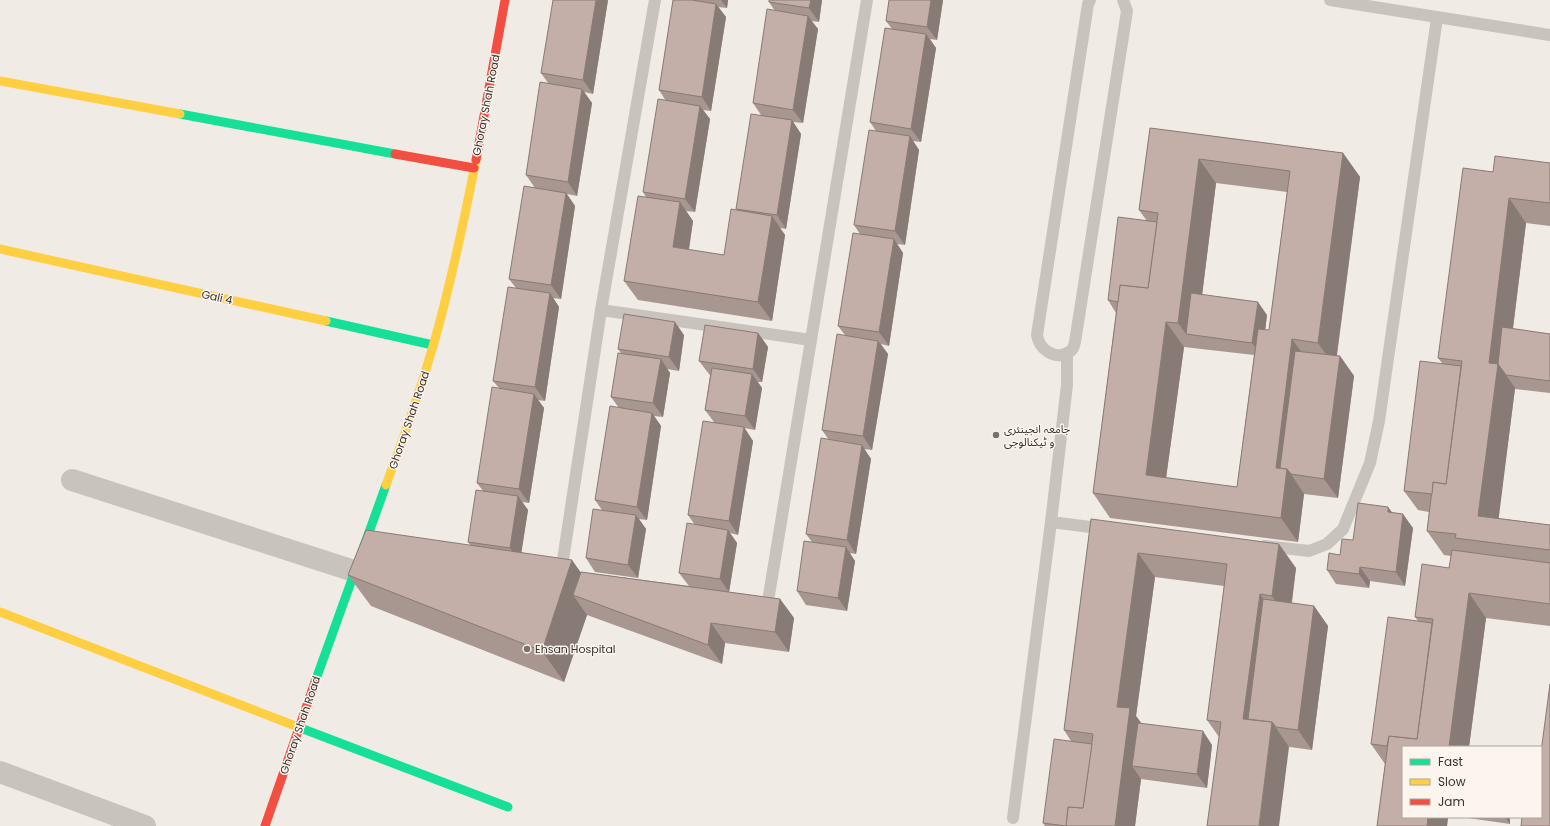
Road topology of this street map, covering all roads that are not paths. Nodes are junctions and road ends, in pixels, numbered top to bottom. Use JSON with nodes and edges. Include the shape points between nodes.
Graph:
{"nodes":[{"id":1,"x":505,"y":0,"type":"edge"},
{"id":2,"x":655,"y":0,"type":"edge"},
{"id":3,"x":867,"y":0,"type":"edge"},
{"id":4,"x":1090,"y":0,"type":"edge"},
{"id":5,"x":1123,"y":0,"type":"edge"},
{"id":6,"x":1330,"y":0,"type":"edge"},
{"id":7,"x":1437,"y":18,"type":"junction"},
{"id":8,"x":1550,"y":35,"type":"edge"},
{"id":9,"x":0,"y":81,"type":"edge"},
{"id":10,"x":474,"y":168,"type":"junction"},
{"id":11,"x":0,"y":249,"type":"edge"},
{"id":12,"x":601,"y":310,"type":"junction"},
{"id":13,"x":811,"y":340,"type":"junction"},
{"id":14,"x":433,"y":345,"type":"junction"},
{"id":15,"x":1067,"y":353,"type":"junction"},
{"id":16,"x":72,"y":480,"type":"dead end"},
{"id":17,"x":1051,"y":522,"type":"junction"},
{"id":18,"x":1114,"y":530,"type":"edge"},
{"id":19,"x":1255,"y":545,"type":"edge"},
{"id":20,"x":354,"y":571,"type":"junction"},
{"id":21,"x":560,"y":574,"type":"edge"},
{"id":22,"x":769,"y":595,"type":"dead end"},
{"id":23,"x":0,"y":612,"type":"edge"},
{"id":24,"x":299,"y":726,"type":"junction"},
{"id":25,"x":0,"y":772,"type":"edge"},
{"id":26,"x":508,"y":807,"type":"dead end"},
{"id":27,"x":1013,"y":818,"type":"dead end"},
{"id":28,"x":145,"y":826,"type":"edge"},
{"id":29,"x":265,"y":826,"type":"edge"}],
"edges":[{"from":1,"to":10,"type":"street","name":"Ghoray Shah Road"},
{"from":2,"to":12,"type":"lane"},
{"from":3,"to":13,"type":"lane"},
{"from":4,"to":15,"type":"lane","via":[[1037,335],[1038,342],[1047,352],[1057,355]]},
{"from":5,"to":15,"type":"lane","via":[[1127,11],[1075,342]]},
{"from":6,"to":7,"type":"lane"},
{"from":7,"to":8,"type":"lane"},
{"from":7,"to":19,"type":"lane","via":[[1379,421],[1370,462],[1343,529],[1327,544],[1309,551]]},
{"from":9,"to":10,"type":"street"},
{"from":10,"to":14,"type":"street","name":"Ghoray Shah Road","via":[[449,286]]},
{"from":11,"to":14,"type":"street","name":"Gali 4"},
{"from":12,"to":13,"type":"lane"},
{"from":12,"to":21,"type":"lane"},
{"from":13,"to":22,"type":"lane"},
{"from":14,"to":20,"type":"street","name":"Ghoray Shah Road","via":[[410,422]]},
{"from":15,"to":17,"type":"lane","via":[[1067,384]]},
{"from":16,"to":20,"type":"street"},
{"from":17,"to":18,"type":"lane"},
{"from":17,"to":27,"type":"lane"},
{"from":20,"to":24,"type":"street","name":"Ghoray Shah Road"},
{"from":23,"to":24,"type":"street"},
{"from":24,"to":26,"type":"street"},
{"from":24,"to":29,"type":"street","name":"Ghoray Shah Road"},
{"from":25,"to":28,"type":"street"}]}
